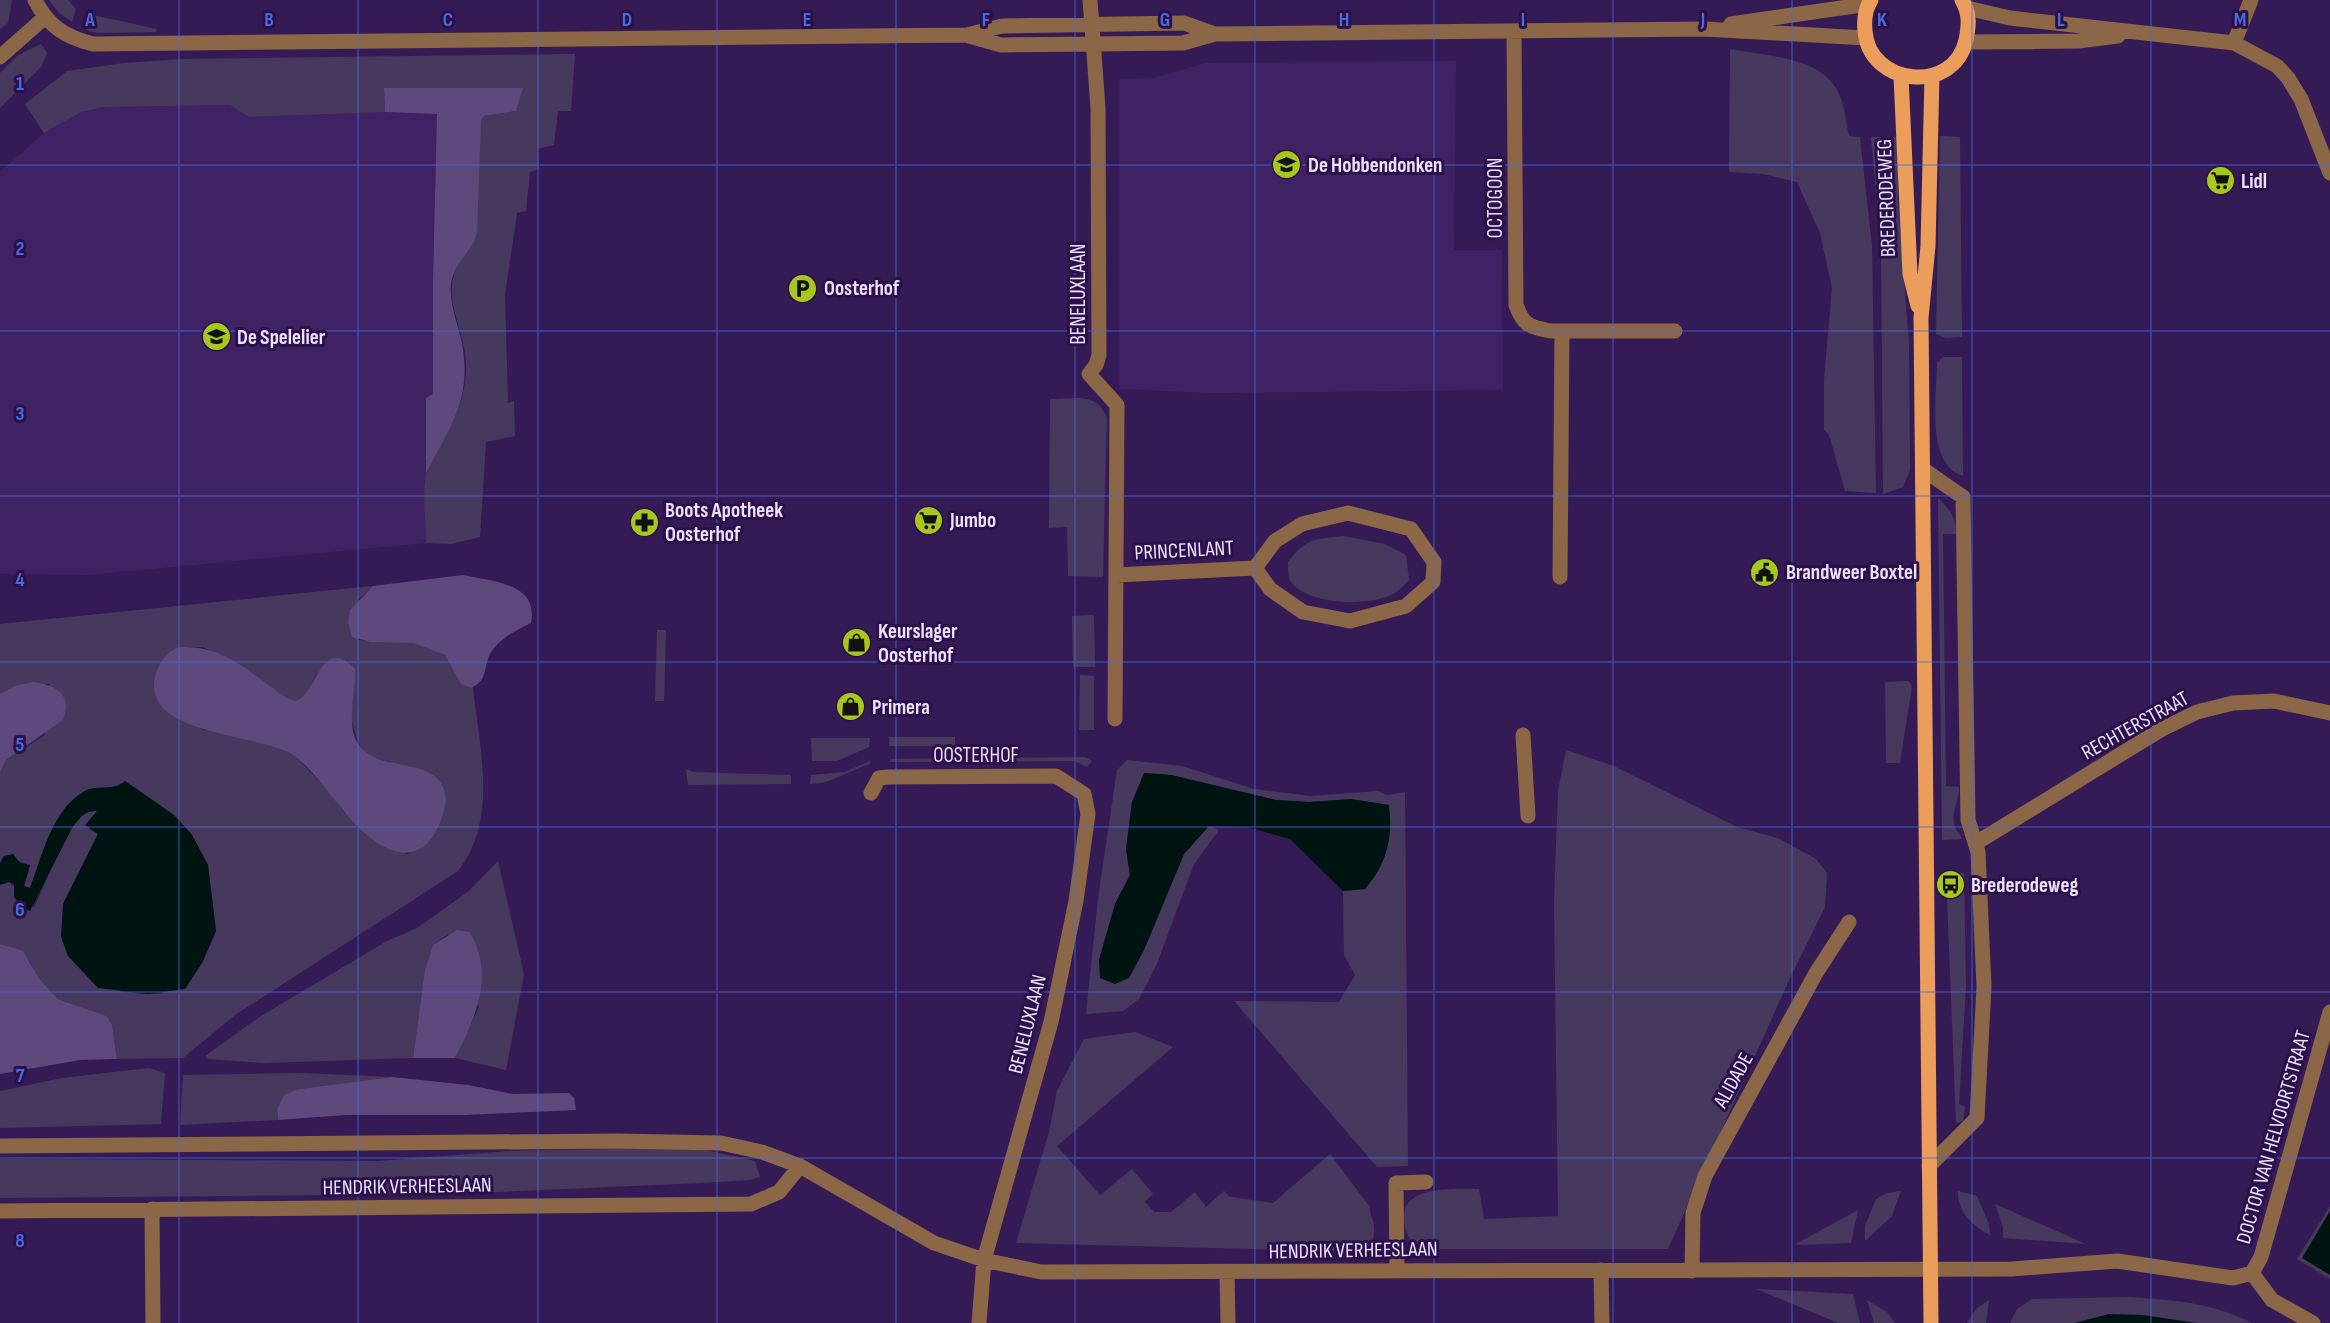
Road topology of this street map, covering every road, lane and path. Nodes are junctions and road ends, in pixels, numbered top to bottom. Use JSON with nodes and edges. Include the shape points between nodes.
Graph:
{"nodes":[{"id":1,"x":35,"y":0,"type":"edge"},
{"id":2,"x":1090,"y":0,"type":"edge"},
{"id":3,"x":2251,"y":0,"type":"edge"},
{"id":4,"x":1870,"y":2,"type":"edge"},
{"id":5,"x":1964,"y":4,"type":"edge"},
{"id":6,"x":44,"y":18,"type":"junction"},
{"id":7,"x":1092,"y":24,"type":"junction"},
{"id":8,"x":1705,"y":29,"type":"junction"},
{"id":9,"x":1514,"y":31,"type":"junction"},
{"id":10,"x":1215,"y":33,"type":"junction"},
{"id":11,"x":2142,"y":33,"type":"junction"},
{"id":12,"x":967,"y":35,"type":"junction"},
{"id":13,"x":1866,"y":38,"type":"junction"},
{"id":14,"x":1966,"y":42,"type":"junction"},
{"id":15,"x":2234,"y":43,"type":"junction"},
{"id":16,"x":1094,"y":44,"type":"junction"},
{"id":17,"x":0,"y":57,"type":"edge"},
{"id":18,"x":1901,"y":76,"type":"junction"},
{"id":19,"x":1932,"y":76,"type":"junction"},
{"id":20,"x":2330,"y":172,"type":"edge"},
{"id":21,"x":1921,"y":318,"type":"junction"},
{"id":22,"x":1562,"y":331,"type":"junction"},
{"id":23,"x":1676,"y":331,"type":"dead end"},
{"id":24,"x":1924,"y":470,"type":"junction"},
{"id":25,"x":1256,"y":568,"type":"junction"},
{"id":26,"x":1116,"y":575,"type":"junction"},
{"id":27,"x":1560,"y":577,"type":"dead end"},
{"id":28,"x":2330,"y":713,"type":"edge"},
{"id":29,"x":1115,"y":719,"type":"dead end"},
{"id":30,"x":1523,"y":735,"type":"dead end"},
{"id":31,"x":872,"y":793,"type":"dead end"},
{"id":32,"x":1084,"y":794,"type":"joint"},
{"id":33,"x":1528,"y":816,"type":"dead end"},
{"id":34,"x":1976,"y":843,"type":"junction"},
{"id":35,"x":1849,"y":922,"type":"dead end"},
{"id":36,"x":2330,"y":1012,"type":"edge"},
{"id":37,"x":0,"y":1146,"type":"edge"},
{"id":38,"x":800,"y":1166,"type":"junction"},
{"id":39,"x":1929,"y":1166,"type":"junction"},
{"id":40,"x":1426,"y":1182,"type":"dead end"},
{"id":41,"x":152,"y":1209,"type":"junction"},
{"id":42,"x":0,"y":1211,"type":"edge"},
{"id":43,"x":984,"y":1260,"type":"junction"},
{"id":44,"x":1931,"y":1268,"type":"junction"},
{"id":45,"x":1397,"y":1270,"type":"junction"},
{"id":46,"x":1601,"y":1270,"type":"junction"},
{"id":47,"x":1692,"y":1271,"type":"junction"},
{"id":48,"x":1227,"y":1273,"type":"junction"},
{"id":49,"x":2252,"y":1273,"type":"junction"},
{"id":50,"x":153,"y":1323,"type":"edge"},
{"id":51,"x":979,"y":1323,"type":"edge"},
{"id":52,"x":1228,"y":1323,"type":"edge"},
{"id":53,"x":1602,"y":1323,"type":"edge"},
{"id":54,"x":1931,"y":1323,"type":"edge"},
{"id":55,"x":2313,"y":1323,"type":"edge"}],
"edges":[{"from":1,"to":6,"type":"street"},
{"from":2,"to":7,"type":"street","name":"BENELUXLAAN"},
{"from":3,"to":15,"type":"street"},
{"from":4,"to":8,"type":"street"},
{"from":4,"to":13,"type":"main road","via":[[1864,21]]},
{"from":5,"to":11,"type":"street","via":[[2010,18]]},
{"from":5,"to":14,"type":"main road","via":[[1970,22]]},
{"from":6,"to":12,"type":"street","via":[[72,38],[93,44]]},
{"from":6,"to":17,"type":"street"},
{"from":7,"to":10,"type":"street","via":[[1184,23]]},
{"from":7,"to":12,"type":"street","via":[[1002,26]]},
{"from":7,"to":16,"type":"street","name":"BENELUXLAAN"},
{"from":8,"to":9,"type":"street"},
{"from":8,"to":13,"type":"street"},
{"from":9,"to":10,"type":"street"},
{"from":9,"to":22,"type":"street","name":"OCTOGOON","via":[[1516,305],[1521,320],[1534,328]]},
{"from":10,"to":16,"type":"street","via":[[1183,44]]},
{"from":11,"to":14,"type":"street","via":[[2078,41]]},
{"from":11,"to":15,"type":"street"},
{"from":12,"to":16,"type":"street","via":[[1000,45]]},
{"from":13,"to":18,"type":"main road","via":[[1879,62]]},
{"from":14,"to":19,"type":"main road","via":[[1956,62]]},
{"from":15,"to":20,"type":"street","via":[[2277,66],[2288,78],[2301,99]]},
{"from":16,"to":26,"type":"street","name":"BENELUXLAAN","via":[[1099,355],[1089,374],[1117,405]]},
{"from":18,"to":19,"type":"main road"},
{"from":18,"to":21,"type":"main road","name":"BREDERODEWEG","via":[[1910,274]]},
{"from":19,"to":21,"type":"main road","name":"BREDERODEWEG","via":[[1928,246]]},
{"from":21,"to":24,"type":"main road","name":"BREDERODEWEG"},
{"from":22,"to":23,"type":"street","name":"OCTOGOON"},
{"from":22,"to":27,"type":"street"},
{"from":24,"to":34,"type":"street","via":[[1963,497],[1968,820]]},
{"from":24,"to":39,"type":"main road","name":"BREDERODEWEG"},
{"from":25,"to":25,"type":"street","name":"PRINCENLANT","via":[[1270,589],[1303,612],[1350,621],[1406,606],[1433,582],[1434,562],[1411,529],[1348,513],[1302,524],[1275,541]]},
{"from":25,"to":26,"type":"street","name":"PRINCENLANT"},
{"from":26,"to":29,"type":"street","name":"BENELUXLAAN"},
{"from":28,"to":34,"type":"street","name":"RECHTERSTRAAT","via":[[2274,701],[2233,703],[2198,712],[2162,729]]},
{"from":30,"to":33,"type":"street"},
{"from":31,"to":32,"type":"street","name":"OOSTERHOF","via":[[879,778],[888,777],[1056,776]]},
{"from":32,"to":43,"type":"street","name":"BENELUXLAAN","via":[[1088,814],[1064,966]]},
{"from":34,"to":39,"type":"street","via":[[1984,987],[1977,1118]]},
{"from":35,"to":47,"type":"street","name":"ALIDADE","via":[[1816,974],[1705,1176],[1693,1213]]},
{"from":36,"to":49,"type":"street","name":"DOCTOR VAN HELVOORTSTRAAT","via":[[2266,1241]]},
{"from":37,"to":38,"type":"street","name":"HENDRIK VERHEESLAAN","via":[[721,1143]]},
{"from":38,"to":41,"type":"street","name":"HENDRIK VERHEESLAAN","via":[[778,1192],[751,1204]]},
{"from":38,"to":43,"type":"street","name":"HENDRIK VERHEESLAAN","via":[[934,1243]]},
{"from":39,"to":44,"type":"main road","name":"BREDERODEWEG"},
{"from":40,"to":45,"type":"street","via":[[1396,1183]]},
{"from":41,"to":42,"type":"street","name":"HENDRIK VERHEESLAAN"},
{"from":41,"to":50,"type":"street"},
{"from":43,"to":48,"type":"street","name":"HENDRIK VERHEESLAAN","via":[[1041,1272]]},
{"from":43,"to":51,"type":"street","name":"BENELUXLAAN"},
{"from":44,"to":47,"type":"street","name":"HENDRIK VERHEESLAAN"},
{"from":44,"to":49,"type":"street","name":"DOCTOR VAN HELVOORTSTRAAT","via":[[2012,1269],[2117,1261],[2233,1278]]},
{"from":44,"to":54,"type":"main road","name":"BREDERODEWEG"},
{"from":45,"to":46,"type":"street","name":"HENDRIK VERHEESLAAN"},
{"from":45,"to":48,"type":"street","name":"HENDRIK VERHEESLAAN"},
{"from":46,"to":47,"type":"street","name":"HENDRIK VERHEESLAAN"},
{"from":46,"to":53,"type":"street"},
{"from":48,"to":52,"type":"street"},
{"from":49,"to":55,"type":"street","via":[[2272,1300]]}]}
